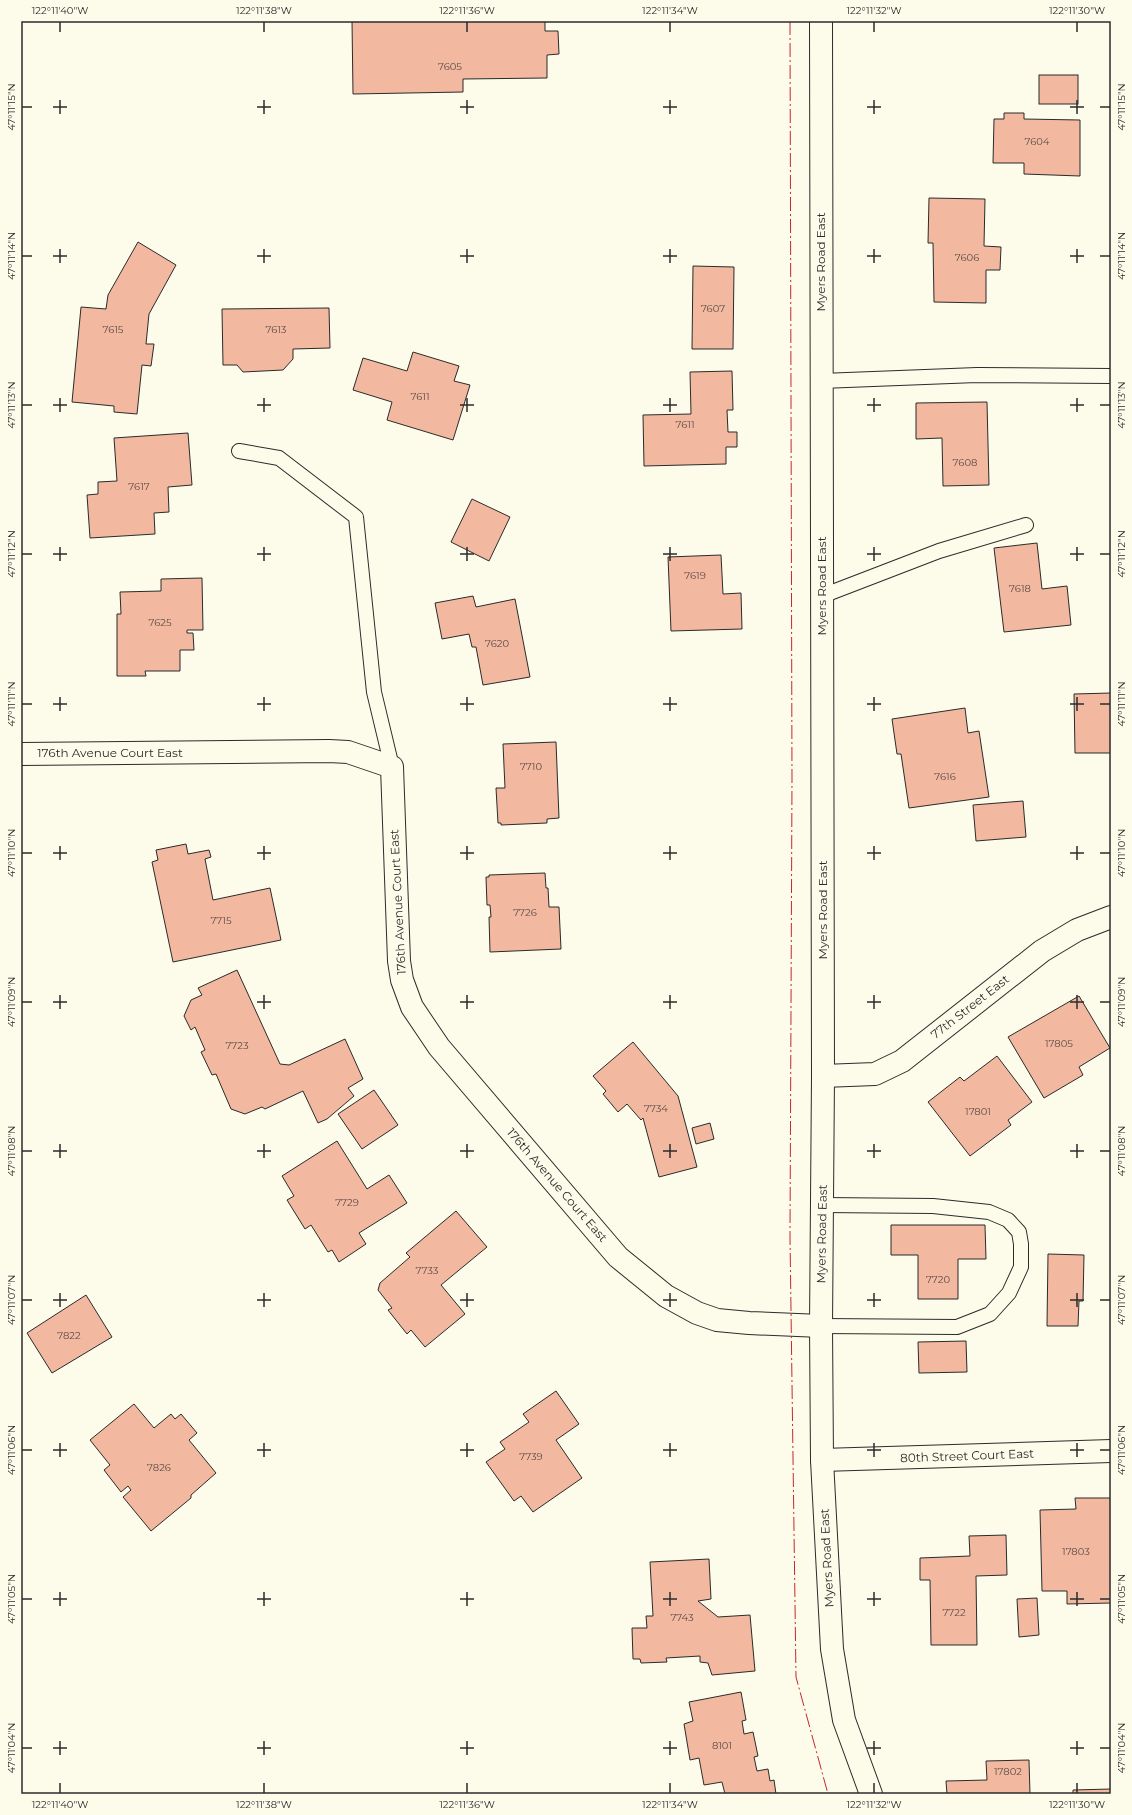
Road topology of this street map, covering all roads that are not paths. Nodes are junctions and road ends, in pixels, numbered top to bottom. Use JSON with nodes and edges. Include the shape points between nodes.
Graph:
{"nodes":[{"id":1,"x":821,"y":21,"type":"edge"},
{"id":2,"x":1111,"y":376,"type":"edge"},
{"id":3,"x":821,"y":381,"type":"junction"},
{"id":4,"x":239,"y":451,"type":"dead end"},
{"id":5,"x":1026,"y":525,"type":"dead end"},
{"id":6,"x":822,"y":596,"type":"junction"},
{"id":7,"x":21,"y":754,"type":"edge"},
{"id":8,"x":392,"y":768,"type":"junction"},
{"id":9,"x":1111,"y":917,"type":"edge"},
{"id":10,"x":823,"y":1076,"type":"junction"},
{"id":11,"x":822,"y":1205,"type":"junction"},
{"id":12,"x":821,"y":1326,"type":"junction"},
{"id":13,"x":1111,"y":1451,"type":"edge"},
{"id":14,"x":822,"y":1460,"type":"junction"},
{"id":15,"x":871,"y":1794,"type":"edge"}],
"edges":[{"from":1,"to":3,"type":"street","name":"Myers Road East"},
{"from":2,"to":3,"type":"lane","via":[[977,375]]},
{"from":3,"to":6,"type":"street","name":"Myers Road East"},
{"from":4,"to":8,"type":"lane","via":[[279,458],[356,517],[374,692]]},
{"from":5,"to":6,"type":"lane","via":[[940,551]]},
{"from":6,"to":10,"type":"street","name":"Myers Road East"},
{"from":7,"to":8,"type":"street","name":"176th Avenue Court East","via":[[329,751],[348,752]]},
{"from":8,"to":12,"type":"street","name":"176th Avenue Court East","via":[[399,961],[402,980],[412,1007],[439,1047],[618,1257],[666,1296],[697,1313],[717,1320]]},
{"from":9,"to":10,"type":"street","name":"77th Street East","via":[[1077,930],[1042,951],[902,1061],[875,1074]]},
{"from":10,"to":11,"type":"street","name":"Myers Road East"},
{"from":11,"to":12,"type":"street","name":"Myers Road East"},
{"from":11,"to":12,"type":"lane","via":[[919,1206],[989,1212],[1008,1220],[1019,1232],[1022,1244],[1021,1267],[1009,1293],[990,1314],[957,1327]]},
{"from":12,"to":14,"type":"street","name":"Myers Road East"},
{"from":13,"to":14,"type":"street","name":"80th Street Court East"},
{"from":14,"to":15,"type":"street","name":"Myers Road East","via":[[832,1649],[844,1720]]}]}
